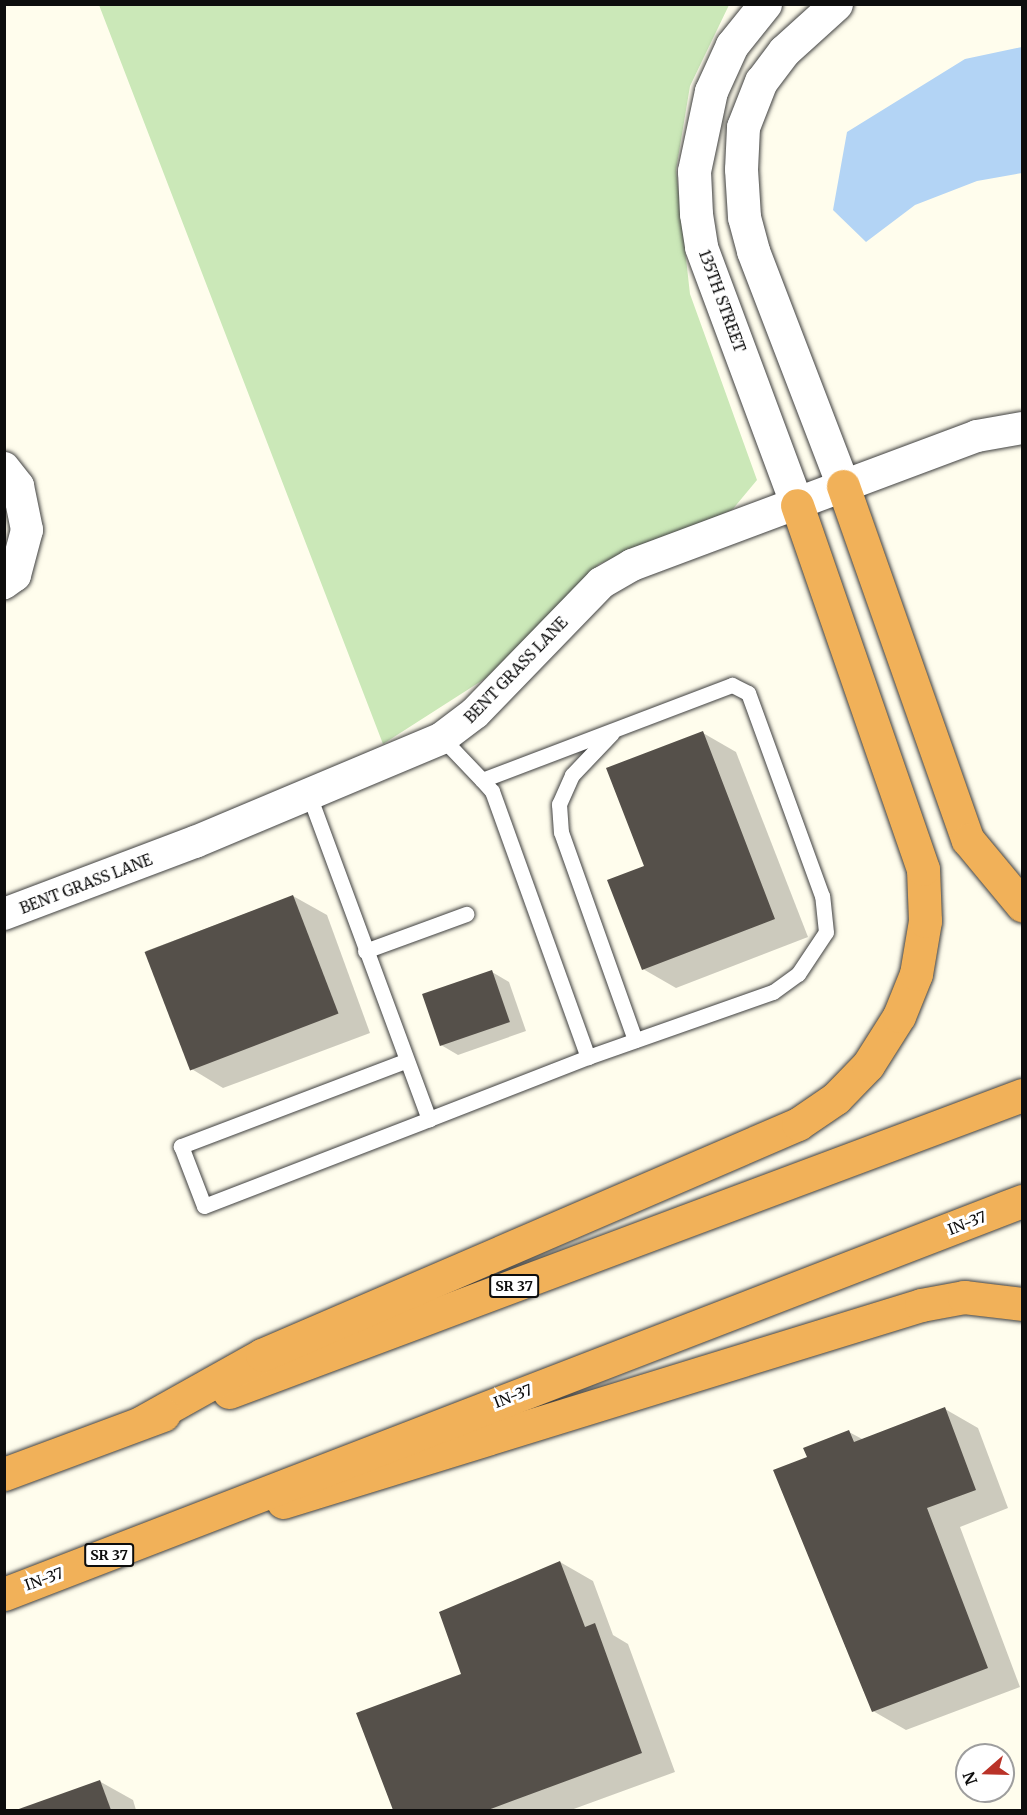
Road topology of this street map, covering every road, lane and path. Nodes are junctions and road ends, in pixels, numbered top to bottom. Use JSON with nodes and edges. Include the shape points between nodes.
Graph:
{"nodes":[{"id":1,"x":765,"y":4,"type":"edge"},
{"id":2,"x":836,"y":4,"type":"edge"},
{"id":3,"x":1023,"y":428,"type":"edge"},
{"id":4,"x":4,"y":468,"type":"edge"},
{"id":5,"x":843,"y":486,"type":"junction"},
{"id":6,"x":797,"y":505,"type":"junction"},
{"id":7,"x":4,"y":583,"type":"edge"},
{"id":8,"x":616,"y":729,"type":"junction"},
{"id":9,"x":442,"y":738,"type":"junction"},
{"id":10,"x":482,"y":780,"type":"junction"},
{"id":11,"x":309,"y":795,"type":"junction"},
{"id":12,"x":1023,"y":905,"type":"edge"},
{"id":13,"x":4,"y":914,"type":"edge"},
{"id":14,"x":466,"y":914,"type":"dead end"},
{"id":15,"x":365,"y":951,"type":"junction"},
{"id":16,"x":635,"y":1040,"type":"junction"},
{"id":17,"x":588,"y":1057,"type":"junction"},
{"id":18,"x":405,"y":1061,"type":"junction"},
{"id":19,"x":1023,"y":1095,"type":"edge"},
{"id":20,"x":429,"y":1119,"type":"junction"},
{"id":21,"x":1023,"y":1201,"type":"edge"},
{"id":22,"x":1023,"y":1304,"type":"edge"},
{"id":23,"x":142,"y":1422,"type":"junction"},
{"id":24,"x":4,"y":1474,"type":"edge"},
{"id":25,"x":214,"y":1517,"type":"junction"},
{"id":26,"x":4,"y":1594,"type":"edge"}],
"edges":[{"from":1,"to":6,"type":"street","name":"135TH STREET","via":[[732,45],[711,91],[694,171],[701,247]]},
{"from":2,"to":5,"type":"street","via":[[784,51],[761,81],[743,127],[744,217],[772,306]]},
{"from":3,"to":5,"type":"street","name":"BENT GRASS LANE","via":[[977,436]]},
{"from":4,"to":7,"type":"street","via":[[26,506],[27,530],[15,575]]},
{"from":5,"to":6,"type":"street","name":"BENT GRASS LANE"},
{"from":5,"to":12,"type":"highway","via":[[968,840],[997,881]]},
{"from":6,"to":9,"type":"street","name":"BENT GRASS LANE","via":[[615,573],[475,713]]},
{"from":6,"to":23,"type":"highway","via":[[923,869],[925,921],[916,974],[899,1016],[868,1065],[836,1098],[798,1124],[262,1355]]},
{"from":8,"to":10,"type":"lane"},
{"from":8,"to":16,"type":"lane","via":[[572,775],[559,804],[561,832]]},
{"from":8,"to":16,"type":"lane","via":[[732,685],[748,693],[822,896],[826,932],[798,974],[773,992]]},
{"from":9,"to":10,"type":"lane"},
{"from":9,"to":11,"type":"street","name":"BENT GRASS LANE"},
{"from":10,"to":17,"type":"lane","via":[[492,791]]},
{"from":11,"to":13,"type":"street","name":"BENT GRASS LANE"},
{"from":11,"to":15,"type":"lane"},
{"from":14,"to":15,"type":"lane"},
{"from":15,"to":18,"type":"lane"},
{"from":16,"to":17,"type":"lane"},
{"from":17,"to":20,"type":"lane"},
{"from":18,"to":20,"type":"lane"},
{"from":18,"to":20,"type":"lane","via":[[181,1146],[204,1206]]},
{"from":19,"to":23,"type":"highway","number":"SR 37"},
{"from":21,"to":25,"type":"highway","name":"IN-37","number":"SR 37","via":[[316,1471]]},
{"from":22,"to":25,"type":"highway","via":[[964,1297],[921,1305],[308,1497]]},
{"from":23,"to":24,"type":"highway","number":"SR 37"},
{"from":25,"to":26,"type":"highway","name":"IN-37","number":"SR 37"}]}
